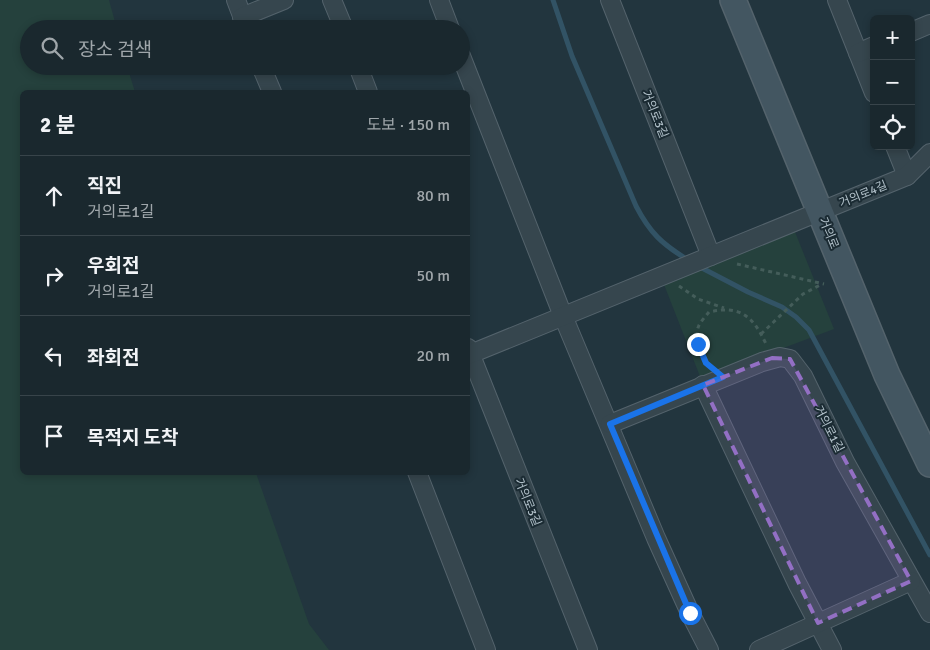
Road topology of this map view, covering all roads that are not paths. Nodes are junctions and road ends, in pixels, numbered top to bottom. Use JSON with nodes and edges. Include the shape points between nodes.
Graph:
{"nodes":[{"id":1,"x":236,"y":0,"type":"edge"},
{"id":2,"x":284,"y":0,"type":"edge"},
{"id":3,"x":332,"y":0,"type":"edge"},
{"id":4,"x":439,"y":0,"type":"edge"},
{"id":5,"x":610,"y":0,"type":"edge"},
{"id":6,"x":733,"y":0,"type":"edge"},
{"id":7,"x":837,"y":0,"type":"edge"},
{"id":8,"x":244,"y":20,"type":"edge"},
{"id":9,"x":250,"y":20,"type":"edge"},
{"id":10,"x":340,"y":20,"type":"edge"},
{"id":11,"x":447,"y":20,"type":"edge"},
{"id":12,"x":930,"y":24,"type":"edge"},
{"id":13,"x":915,"y":30,"type":"edge"},
{"id":14,"x":866,"y":50,"type":"edge"},
{"id":15,"x":870,"y":72,"type":"edge"},
{"id":16,"x":265,"y":75,"type":"edge"},
{"id":17,"x":361,"y":75,"type":"edge"},
{"id":18,"x":468,"y":75,"type":"edge"},
{"id":19,"x":271,"y":90,"type":"edge"},
{"id":20,"x":367,"y":90,"type":"edge"},
{"id":21,"x":897,"y":150,"type":"edge"},
{"id":22,"x":930,"y":153,"type":"edge"},
{"id":23,"x":907,"y":176,"type":"junction"},
{"id":24,"x":820,"y":212,"type":"junction"},
{"id":25,"x":711,"y":256,"type":"junction"},
{"id":26,"x":563,"y":316,"type":"junction"},
{"id":27,"x":470,"y":351,"type":"edge"},
{"id":28,"x":470,"y":357,"type":"edge"},
{"id":29,"x":703,"y":385,"type":"junction"},
{"id":30,"x":610,"y":424,"type":"junction"},
{"id":31,"x":930,"y":464,"type":"edge"},
{"id":32,"x":418,"y":475,"type":"edge"},
{"id":33,"x":911,"y":581,"type":"junction"},
{"id":34,"x":930,"y":613,"type":"edge"},
{"id":35,"x":818,"y":623,"type":"junction"},
{"id":36,"x":486,"y":650,"type":"edge"},
{"id":37,"x":588,"y":650,"type":"edge"},
{"id":38,"x":709,"y":650,"type":"edge"},
{"id":39,"x":759,"y":650,"type":"edge"},
{"id":40,"x":832,"y":650,"type":"edge"}],
"edges":[{"from":1,"to":8,"type":"street"},
{"from":2,"to":9,"type":"street"},
{"from":3,"to":10,"type":"street"},
{"from":4,"to":11,"type":"street"},
{"from":5,"to":25,"type":"street","name":"거의로3길"},
{"from":6,"to":24,"type":"street","name":"거의로"},
{"from":7,"to":14,"type":"street"},
{"from":12,"to":13,"type":"street"},
{"from":14,"to":15,"type":"street"},
{"from":16,"to":19,"type":"street"},
{"from":17,"to":20,"type":"street"},
{"from":18,"to":26,"type":"street"},
{"from":21,"to":23,"type":"street"},
{"from":22,"to":23,"type":"street","name":"거의로4길"},
{"from":23,"to":24,"type":"street","name":"거의로4길"},
{"from":24,"to":25,"type":"street","name":"거의로3길"},
{"from":24,"to":31,"type":"street","name":"거의로","via":[[887,375]]},
{"from":25,"to":26,"type":"street","name":"거의로3길"},
{"from":26,"to":27,"type":"street","name":"거의로3길"},
{"from":26,"to":30,"type":"street"},
{"from":28,"to":37,"type":"street","name":"거의로3길"},
{"from":29,"to":30,"type":"street"},
{"from":29,"to":33,"type":"street","name":"거의로1길","via":[[772,358],[786,357],[795,364]]},
{"from":29,"to":35,"type":"street"},
{"from":30,"to":38,"type":"street","via":[[660,546]]},
{"from":32,"to":36,"type":"street"},
{"from":33,"to":34,"type":"street","name":"거의로1길"},
{"from":33,"to":35,"type":"street"},
{"from":35,"to":39,"type":"street"},
{"from":35,"to":40,"type":"street"}]}
